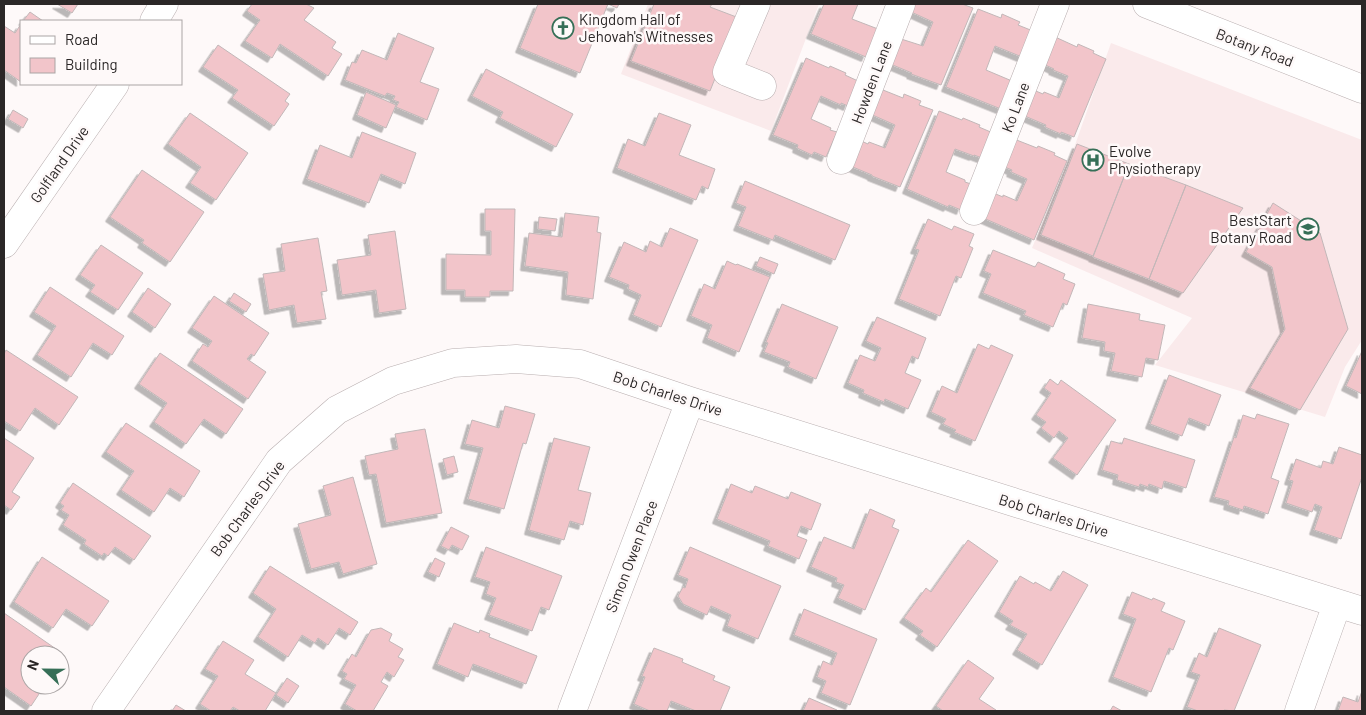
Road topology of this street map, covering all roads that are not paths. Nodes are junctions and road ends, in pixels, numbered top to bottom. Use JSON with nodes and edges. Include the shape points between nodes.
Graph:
{"nodes":[{"id":1,"x":164,"y":4,"type":"edge"},
{"id":2,"x":756,"y":4,"type":"edge"},
{"id":3,"x":901,"y":4,"type":"edge"},
{"id":4,"x":1055,"y":4,"type":"edge"},
{"id":5,"x":1147,"y":4,"type":"edge"},
{"id":6,"x":155,"y":20,"type":"edge"},
{"id":7,"x":114,"y":85,"type":"edge"},
{"id":8,"x":762,"y":86,"type":"dead end"},
{"id":9,"x":1362,"y":89,"type":"edge"},
{"id":10,"x":841,"y":160,"type":"dead end"},
{"id":11,"x":974,"y":211,"type":"dead end"},
{"id":12,"x":4,"y":244,"type":"edge"},
{"id":13,"x":690,"y":401,"type":"junction"},
{"id":14,"x":1350,"y":608,"type":"edge"},
{"id":15,"x":106,"y":711,"type":"edge"},
{"id":16,"x":572,"y":711,"type":"edge"},
{"id":17,"x":1299,"y":711,"type":"edge"}],
"edges":[{"from":1,"to":6,"type":"street"},
{"from":2,"to":8,"type":"street","via":[[728,72]]},
{"from":3,"to":10,"type":"street","name":"Howden Lane"},
{"from":4,"to":11,"type":"street","name":"Ko Lane"},
{"from":5,"to":9,"type":"street","name":"Botany Road"},
{"from":7,"to":12,"type":"street","name":"Golfland Drive"},
{"from":13,"to":14,"type":"street","name":"Bob Charles Drive"},
{"from":13,"to":15,"type":"street","name":"Bob Charles Drive","via":[[580,364],[516,358],[453,363],[393,381],[337,410],[279,461]]},
{"from":13,"to":16,"type":"street","name":"Simon Owen Place"},
{"from":14,"to":17,"type":"street"}]}
